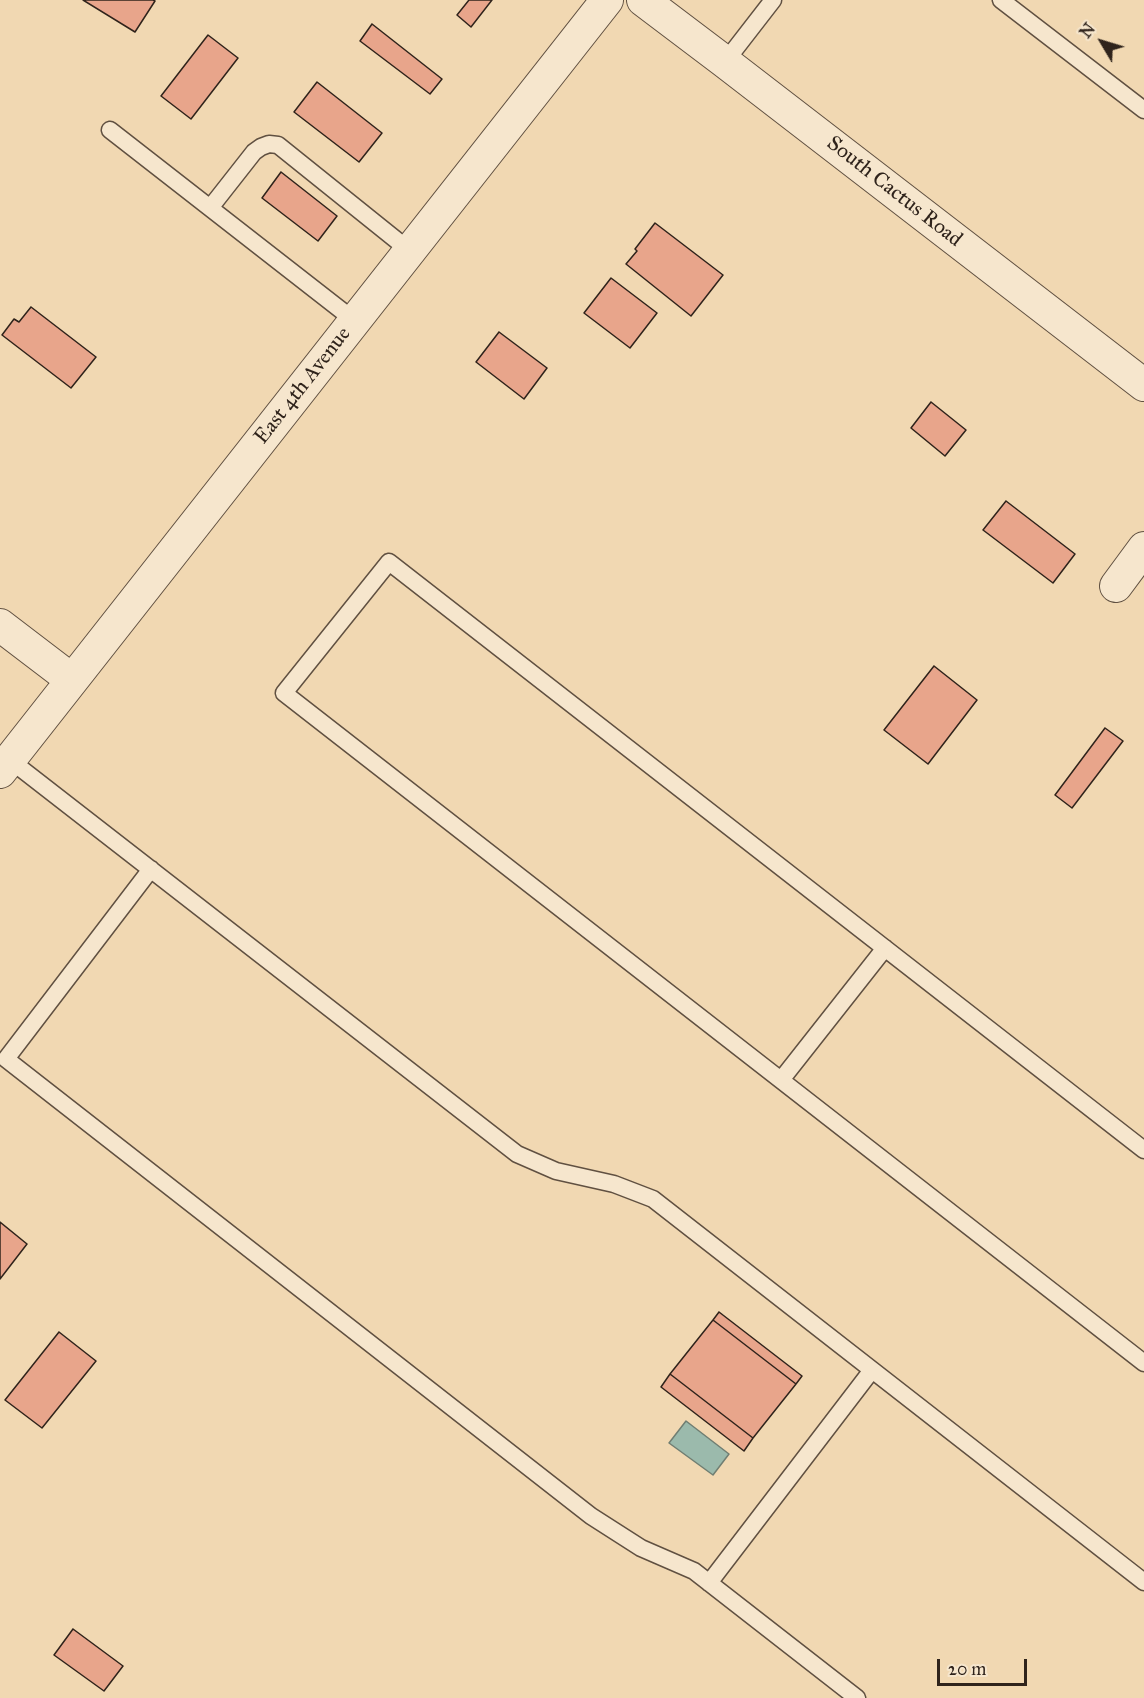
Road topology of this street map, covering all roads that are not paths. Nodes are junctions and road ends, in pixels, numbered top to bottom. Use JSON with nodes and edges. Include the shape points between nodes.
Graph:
{"nodes":[{"id":1,"x":607,"y":0,"type":"edge"},
{"id":2,"x":643,"y":0,"type":"edge"},
{"id":3,"x":773,"y":0,"type":"edge"},
{"id":4,"x":1001,"y":0,"type":"edge"},
{"id":5,"x":725,"y":62,"type":"junction"},
{"id":6,"x":1144,"y":110,"type":"edge"},
{"id":7,"x":110,"y":130,"type":"dead end"},
{"id":8,"x":210,"y":208,"type":"junction"},
{"id":9,"x":410,"y":251,"type":"junction"},
{"id":10,"x":355,"y":321,"type":"junction"},
{"id":11,"x":1144,"y":385,"type":"edge"},
{"id":12,"x":1144,"y":548,"type":"edge"},
{"id":13,"x":1116,"y":586,"type":"dead end"},
{"id":14,"x":0,"y":625,"type":"edge"},
{"id":15,"x":72,"y":680,"type":"junction"},
{"id":16,"x":5,"y":766,"type":"edge"},
{"id":17,"x":151,"y":869,"type":"junction"},
{"id":18,"x":885,"y":948,"type":"junction"},
{"id":19,"x":781,"y":1080,"type":"junction"},
{"id":20,"x":1144,"y":1150,"type":"edge"},
{"id":21,"x":1144,"y":1363,"type":"edge"},
{"id":22,"x":872,"y":1370,"type":"junction"},
{"id":23,"x":1144,"y":1582,"type":"edge"},
{"id":24,"x":709,"y":1583,"type":"junction"},
{"id":25,"x":857,"y":1698,"type":"edge"}],
"edges":[{"from":1,"to":9,"type":"street","name":"East 4th Avenue"},
{"from":2,"to":5,"type":"street","name":"South Cactus Road"},
{"from":3,"to":5,"type":"lane"},
{"from":4,"to":6,"type":"lane"},
{"from":5,"to":11,"type":"street","name":"South Cactus Road"},
{"from":7,"to":8,"type":"lane"},
{"from":8,"to":9,"type":"lane","via":[[254,152],[269,144],[278,145]]},
{"from":8,"to":10,"type":"lane"},
{"from":9,"to":10,"type":"street","name":"East 4th Avenue"},
{"from":10,"to":15,"type":"street","name":"East 4th Avenue"},
{"from":12,"to":13,"type":"street"},
{"from":14,"to":15,"type":"street"},
{"from":15,"to":16,"type":"street","name":"East 4th Avenue"},
{"from":16,"to":17,"type":"lane"},
{"from":17,"to":22,"type":"lane","via":[[517,1154],[556,1171],[614,1184],[653,1199]]},
{"from":17,"to":24,"type":"lane","via":[[6,1059],[591,1516],[641,1548],[694,1571]]},
{"from":18,"to":19,"type":"lane"},
{"from":18,"to":19,"type":"lane","via":[[389,562],[284,693]]},
{"from":18,"to":20,"type":"lane"},
{"from":19,"to":21,"type":"lane"},
{"from":22,"to":23,"type":"lane"},
{"from":22,"to":24,"type":"lane"},
{"from":24,"to":25,"type":"lane"}]}
